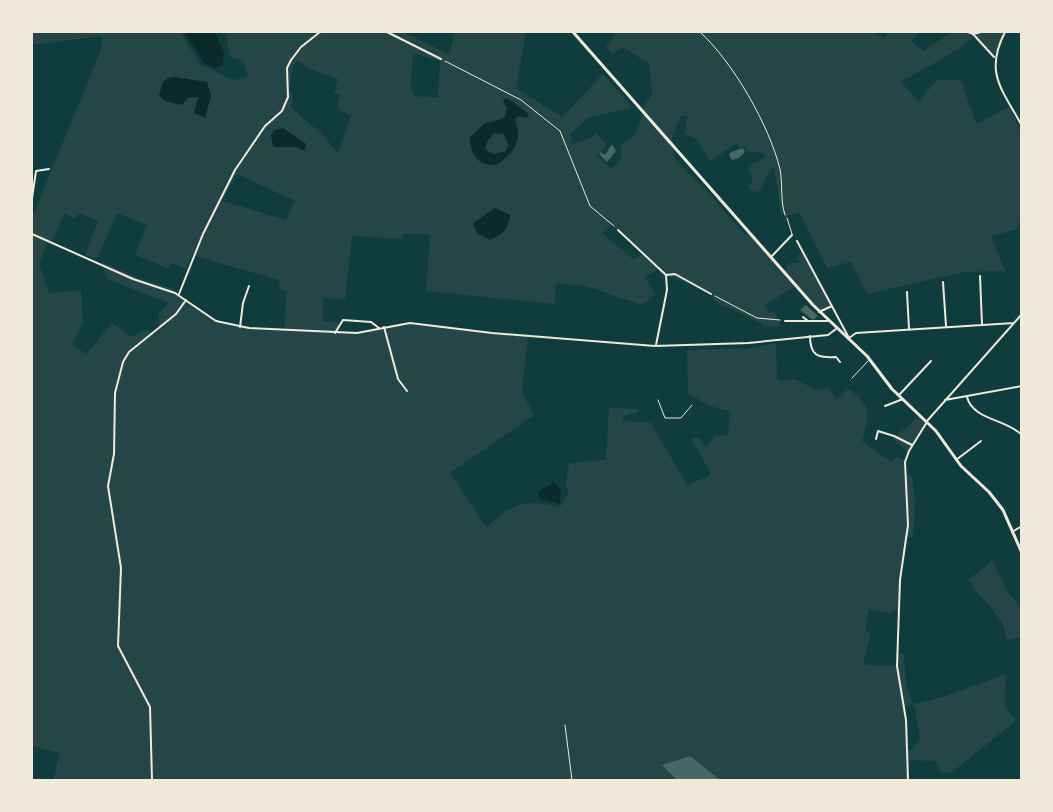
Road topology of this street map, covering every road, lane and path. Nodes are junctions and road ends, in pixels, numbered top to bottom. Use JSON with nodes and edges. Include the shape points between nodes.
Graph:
{"nodes":[{"id":1,"x":320,"y":32,"type":"edge"},
{"id":2,"x":387,"y":32,"type":"edge"},
{"id":3,"x":573,"y":32,"type":"edge"},
{"id":4,"x":700,"y":32,"type":"edge"},
{"id":5,"x":968,"y":32,"type":"edge"},
{"id":6,"x":981,"y":32,"type":"edge"},
{"id":7,"x":1005,"y":32,"type":"edge"},
{"id":8,"x":974,"y":34,"type":"junction"},
{"id":9,"x":994,"y":57,"type":"junction"},
{"id":10,"x":441,"y":59,"type":"joint"},
{"id":11,"x":1022,"y":126,"type":"edge"},
{"id":12,"x":49,"y":169,"type":"dead end"},
{"id":13,"x":32,"y":198,"type":"edge"},
{"id":14,"x":785,"y":213,"type":"dead end"},
{"id":15,"x":787,"y":218,"type":"dead end"},
{"id":16,"x":618,"y":230,"type":"joint"},
{"id":17,"x":32,"y":234,"type":"edge"},
{"id":18,"x":792,"y":235,"type":"joint"},
{"id":19,"x":797,"y":240,"type":"dead end"},
{"id":20,"x":771,"y":257,"type":"junction"},
{"id":21,"x":666,"y":275,"type":"junction"},
{"id":22,"x":980,"y":276,"type":"dead end"},
{"id":23,"x":943,"y":282,"type":"dead end"},
{"id":24,"x":249,"y":286,"type":"dead end"},
{"id":25,"x":907,"y":292,"type":"dead end"},
{"id":26,"x":711,"y":294,"type":"joint"},
{"id":27,"x":179,"y":295,"type":"junction"},
{"id":28,"x":186,"y":300,"type":"junction"},
{"id":29,"x":832,"y":306,"type":"junction"},
{"id":30,"x":819,"y":312,"type":"junction"},
{"id":31,"x":1022,"y":314,"type":"edge"},
{"id":32,"x":803,"y":317,"type":"dead end"},
{"id":33,"x":785,"y":321,"type":"joint"},
{"id":34,"x":808,"y":321,"type":"junction"},
{"id":35,"x":828,"y":321,"type":"junction"},
{"id":36,"x":1014,"y":323,"type":"junction"},
{"id":37,"x":982,"y":324,"type":"junction"},
{"id":38,"x":240,"y":327,"type":"junction"},
{"id":39,"x":384,"y":327,"type":"junction"},
{"id":40,"x":946,"y":327,"type":"junction"},
{"id":41,"x":379,"y":328,"type":"junction"},
{"id":42,"x":836,"y":328,"type":"junction"},
{"id":43,"x":909,"y":329,"type":"junction"},
{"id":44,"x":335,"y":333,"type":"junction"},
{"id":45,"x":810,"y":336,"type":"junction"},
{"id":46,"x":849,"y":338,"type":"junction"},
{"id":47,"x":655,"y":346,"type":"junction"},
{"id":48,"x":870,"y":360,"type":"junction"},
{"id":49,"x":931,"y":361,"type":"dead end"},
{"id":50,"x":840,"y":362,"type":"dead end"},
{"id":51,"x":852,"y":378,"type":"dead end"},
{"id":52,"x":1022,"y":386,"type":"edge"},
{"id":53,"x":407,"y":391,"type":"dead end"},
{"id":54,"x":899,"y":395,"type":"junction"},
{"id":55,"x":967,"y":397,"type":"junction"},
{"id":56,"x":903,"y":399,"type":"junction"},
{"id":57,"x":658,"y":400,"type":"dead end"},
{"id":58,"x":945,"y":400,"type":"junction"},
{"id":59,"x":693,"y":405,"type":"dead end"},
{"id":60,"x":885,"y":406,"type":"dead end"},
{"id":61,"x":927,"y":421,"type":"junction"},
{"id":62,"x":1022,"y":435,"type":"edge"},
{"id":63,"x":876,"y":439,"type":"dead end"},
{"id":64,"x":981,"y":441,"type":"dead end"},
{"id":65,"x":912,"y":446,"type":"junction"},
{"id":66,"x":956,"y":460,"type":"junction"},
{"id":67,"x":1022,"y":526,"type":"edge"},
{"id":68,"x":1012,"y":532,"type":"junction"},
{"id":69,"x":1022,"y":553,"type":"edge"},
{"id":70,"x":565,"y":725,"type":"dead end"},
{"id":71,"x":152,"y":780,"type":"edge"},
{"id":72,"x":572,"y":780,"type":"edge"},
{"id":73,"x":908,"y":780,"type":"edge"}],
"edges":[{"from":1,"to":27,"type":"street","via":[[291,60],[287,68],[288,98],[282,111],[265,126],[235,170],[203,234]]},
{"from":2,"to":10,"type":"street"},
{"from":3,"to":20,"type":"main road"},
{"from":4,"to":14,"type":"path","via":[[740,77],[752,102],[777,161]]},
{"from":5,"to":8,"type":"street"},
{"from":6,"to":8,"type":"street"},
{"from":7,"to":9,"type":"street"},
{"from":8,"to":9,"type":"street"},
{"from":9,"to":11,"type":"street","via":[[1002,88]]},
{"from":10,"to":16,"type":"path","via":[[521,100],[560,131],[590,206]]},
{"from":12,"to":13,"type":"street","via":[[36,171]]},
{"from":15,"to":18,"type":"lane"},
{"from":16,"to":21,"type":"street"},
{"from":17,"to":27,"type":"street"},
{"from":18,"to":20,"type":"street"},
{"from":19,"to":29,"type":"street"},
{"from":20,"to":30,"type":"main road"},
{"from":21,"to":26,"type":"street","via":[[675,274]]},
{"from":21,"to":47,"type":"street","via":[[667,290]]},
{"from":22,"to":37,"type":"street"},
{"from":23,"to":40,"type":"street"},
{"from":24,"to":38,"type":"street"},
{"from":25,"to":43,"type":"street"},
{"from":26,"to":33,"type":"path","via":[[757,318]]},
{"from":27,"to":28,"type":"street"},
{"from":28,"to":38,"type":"street","via":[[216,321]]},
{"from":28,"to":71,"type":"street","via":[[123,362],[115,393],[114,454],[108,486],[121,568],[118,646],[150,707]]},
{"from":29,"to":30,"type":"street"},
{"from":29,"to":46,"type":"street"},
{"from":30,"to":35,"type":"main road"},
{"from":31,"to":36,"type":"street"},
{"from":32,"to":34,"type":"street"},
{"from":33,"to":34,"type":"street"},
{"from":34,"to":35,"type":"street"},
{"from":35,"to":42,"type":"main road"},
{"from":36,"to":37,"type":"street"},
{"from":36,"to":58,"type":"street"},
{"from":37,"to":40,"type":"street"},
{"from":38,"to":44,"type":"street"},
{"from":39,"to":41,"type":"street"},
{"from":39,"to":47,"type":"street","via":[[410,323]]},
{"from":39,"to":53,"type":"street","via":[[398,379]]},
{"from":40,"to":43,"type":"street"},
{"from":41,"to":44,"type":"street"},
{"from":41,"to":44,"type":"street","via":[[371,322],[343,320]]},
{"from":42,"to":45,"type":"street","via":[[828,335]]},
{"from":42,"to":46,"type":"main road"},
{"from":43,"to":46,"type":"street","via":[[856,333]]},
{"from":45,"to":47,"type":"street","via":[[748,344]]},
{"from":45,"to":50,"type":"street","via":[[813,354],[836,357]]},
{"from":46,"to":48,"type":"main road"},
{"from":48,"to":51,"type":"lane"},
{"from":48,"to":54,"type":"main road"},
{"from":49,"to":54,"type":"street"},
{"from":52,"to":55,"type":"street"},
{"from":54,"to":56,"type":"main road"},
{"from":55,"to":58,"type":"street"},
{"from":55,"to":62,"type":"street","via":[[972,409]]},
{"from":56,"to":60,"type":"street"},
{"from":56,"to":61,"type":"main road"},
{"from":57,"to":59,"type":"lane","via":[[665,418],[670,419],[681,418]]},
{"from":58,"to":61,"type":"street"},
{"from":61,"to":65,"type":"street"},
{"from":61,"to":66,"type":"main road"},
{"from":63,"to":65,"type":"street","via":[[878,431]]},
{"from":64,"to":66,"type":"street"},
{"from":65,"to":73,"type":"street","via":[[905,462],[908,525],[900,580],[897,666],[906,720]]},
{"from":66,"to":68,"type":"main road","via":[[997,501]]},
{"from":67,"to":68,"type":"street"},
{"from":68,"to":69,"type":"main road"},
{"from":70,"to":72,"type":"path"}]}
